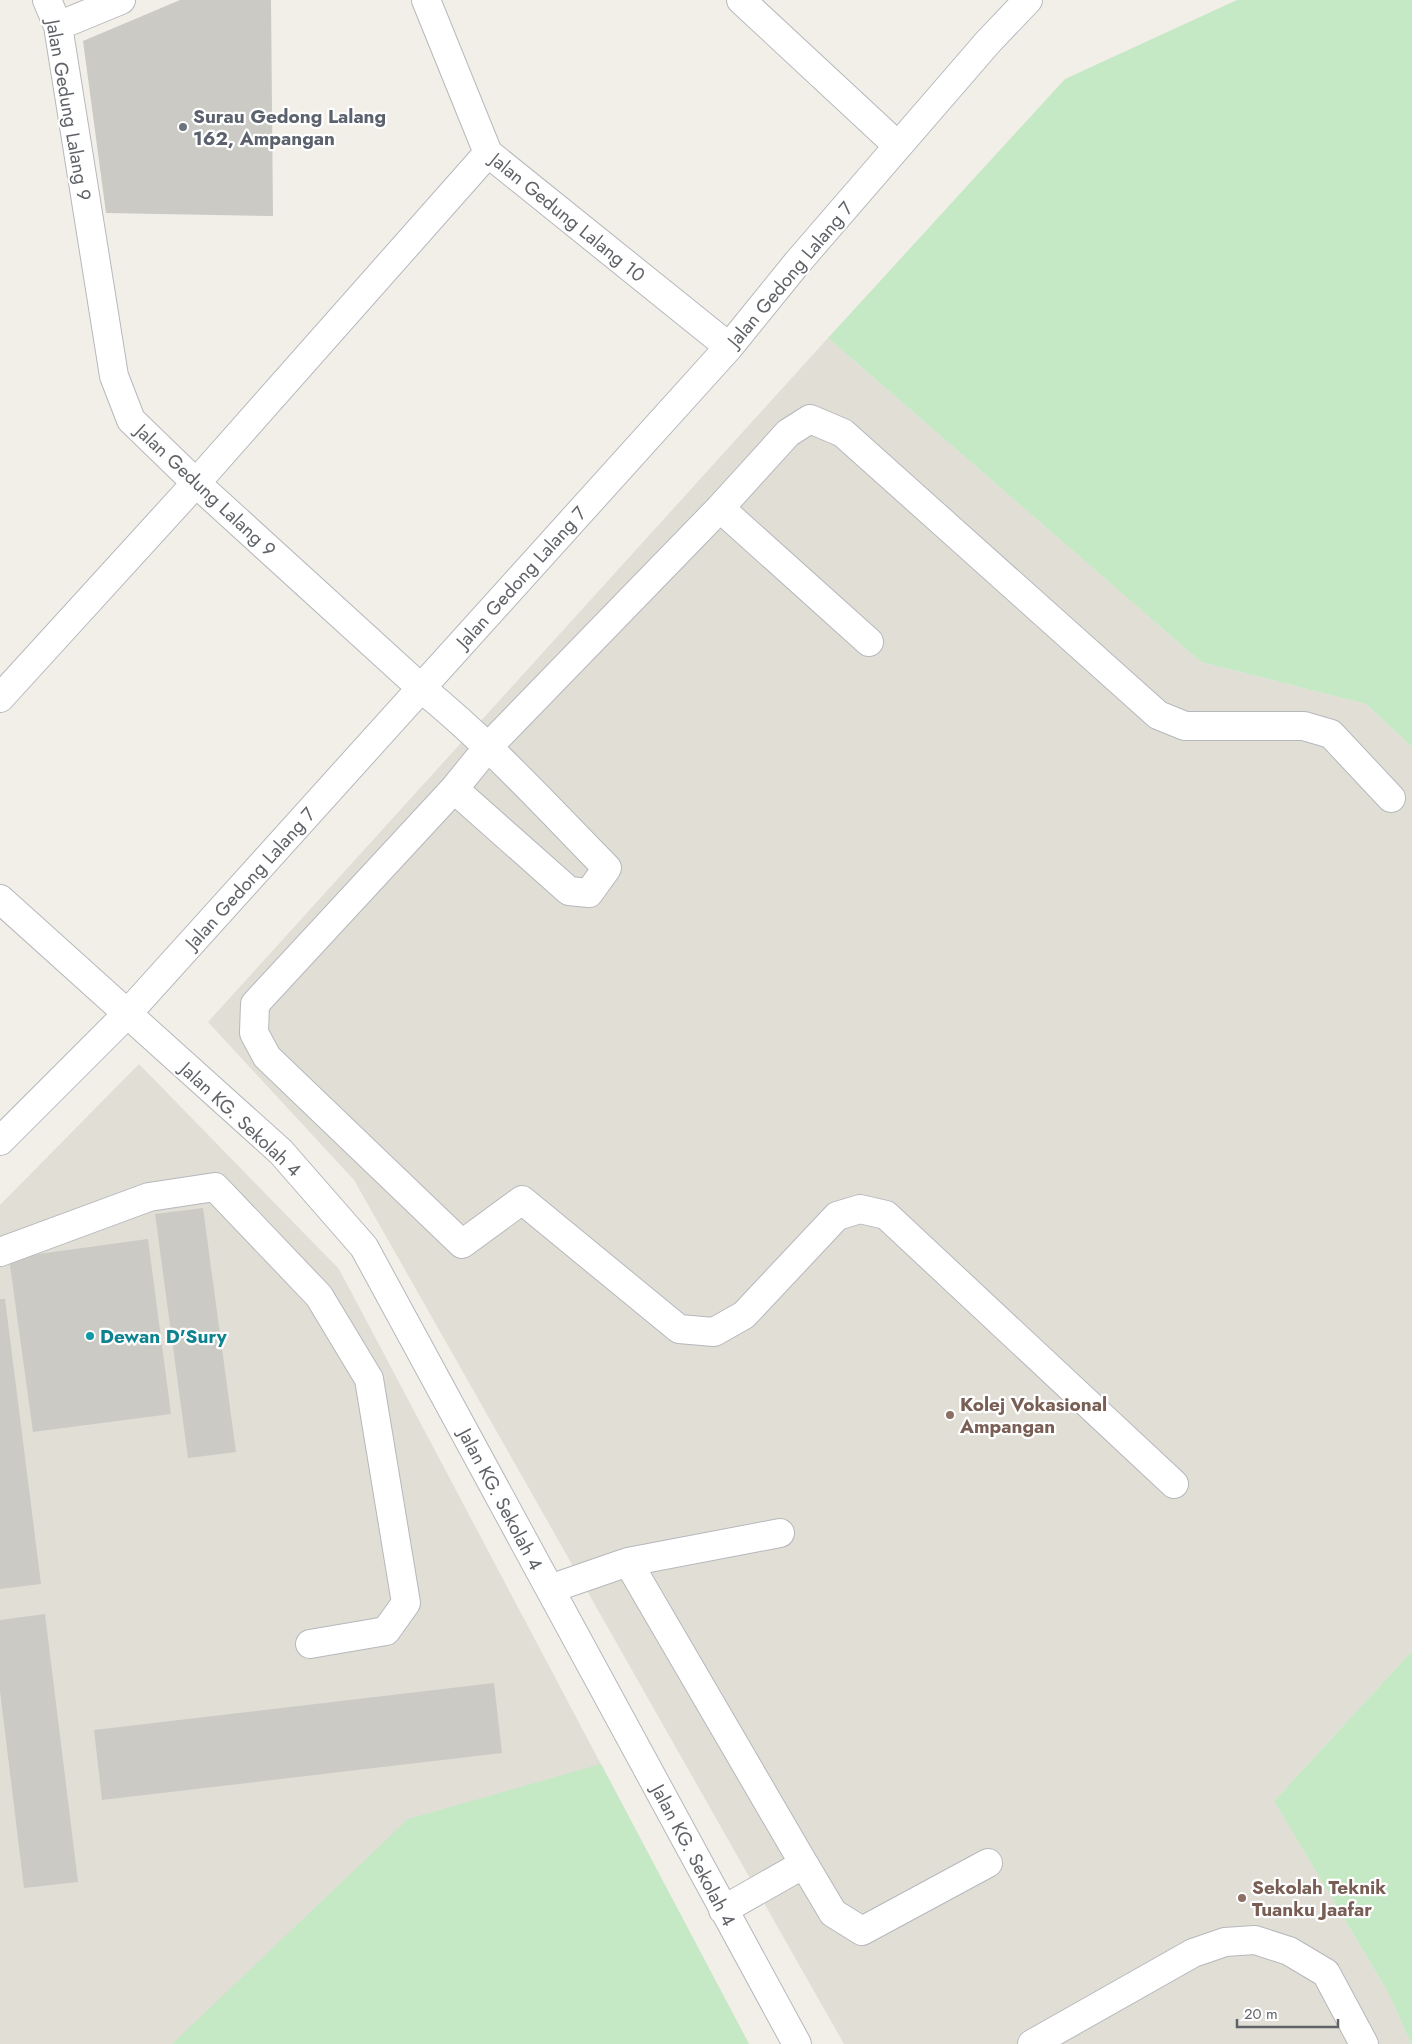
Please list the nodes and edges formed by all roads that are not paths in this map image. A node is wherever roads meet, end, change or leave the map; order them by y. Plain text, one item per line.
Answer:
1 (47, 0) edge
2 (122, 0) edge
3 (426, 0) edge
4 (741, 0) edge
5 (1028, 0) edge
6 (58, 26) junction
7 (898, 146) junction
8 (488, 153) junction
9 (729, 347) junction
10 (196, 483) junction
11 (720, 508) junction
12 (869, 642) dead end
13 (421, 688) junction
14 (0, 698) edge
15 (488, 747) junction
16 (454, 789) junction
17 (1391, 798) dead end
18 (0, 899) edge
19 (127, 1014) junction
20 (0, 1141) edge
21 (0, 1252) edge
22 (1174, 1484) dead end
23 (780, 1533) dead end
24 (628, 1562) junction
25 (550, 1589) junction
26 (310, 1644) dead end
27 (804, 1864) junction
28 (988, 1864) dead end
29 (723, 1910) junction
30 (797, 2044) edge
31 (1032, 2044) edge
32 (1364, 2044) edge

1 - 6 street, Jalan Gedung Lalang 9
2 - 6 street
3 - 8 street, Jalan Gedung Lalang 10
4 - 7 street
5 - 7 street, Jalan Gedong Lalang 7
6 - 10 street, Jalan Gedung Lalang 9
7 - 9 street, Jalan Gedong Lalang 7
8 - 9 street, Jalan Gedung Lalang 10
8 - 10 street
9 - 13 street, Jalan Gedong Lalang 7
10 - 13 street, Jalan Gedung Lalang 9
10 - 14 street
11 - 12 street
11 - 15 street
11 - 17 street
13 - 15 street, Jalan Gedung Lalang 9
13 - 19 street, Jalan Gedong Lalang 7
15 - 16 street
15 - 16 street, Jalan Gedung Lalang 9
16 - 22 street
18 - 19 street, Jalan KG. Sekolah 4
19 - 20 street, Jalan Gedong Lalang 7
19 - 25 street, Jalan KG. Sekolah 4
21 - 26 street
23 - 24 street
24 - 25 street
24 - 27 street
25 - 29 street, Jalan KG. Sekolah 4
27 - 28 street
27 - 29 street
29 - 30 street, Jalan KG. Sekolah 4
31 - 32 street

